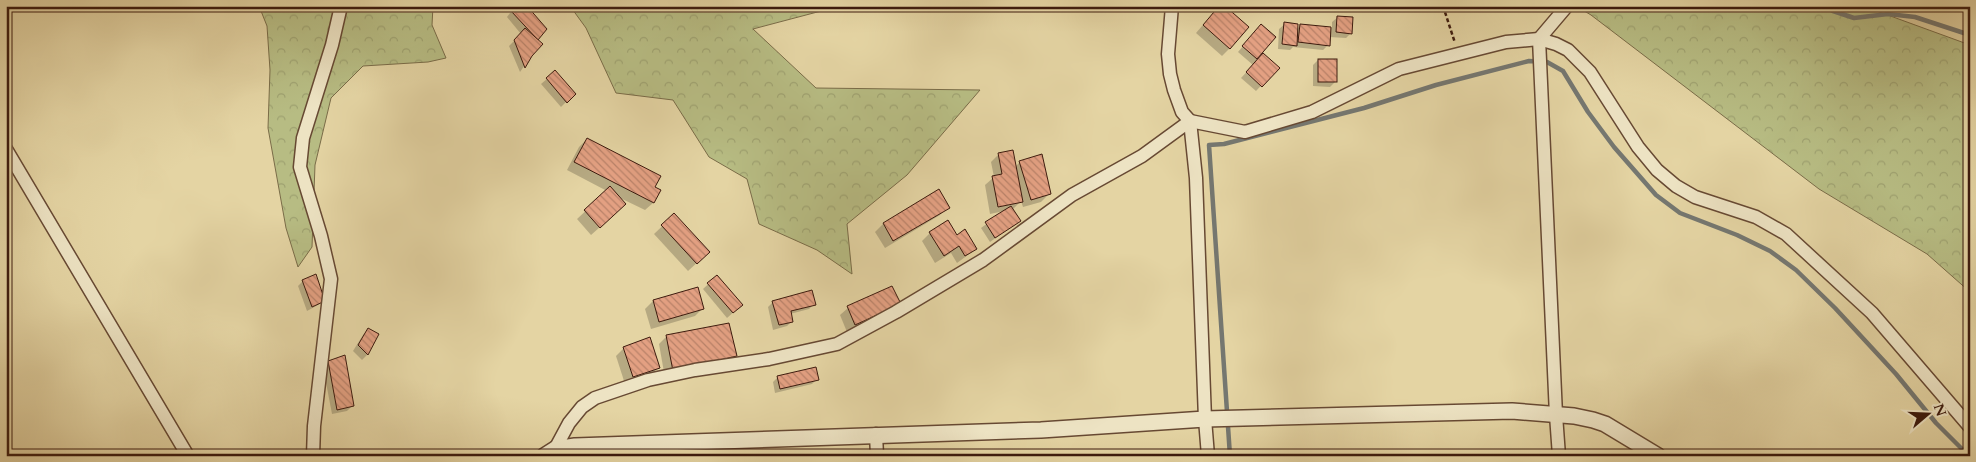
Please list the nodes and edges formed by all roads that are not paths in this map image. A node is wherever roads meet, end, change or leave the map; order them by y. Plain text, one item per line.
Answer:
1 (341, 6) edge
2 (1172, 6) edge
3 (1567, 6) edge
4 (1539, 40) junction
5 (1190, 121) junction
6 (6, 149) edge
7 (1556, 415) junction
8 (1204, 420) junction
9 (1970, 427) edge
10 (876, 434) junction
11 (550, 453) edge
12 (188, 456) edge
13 (313, 456) edge
14 (877, 456) edge
15 (1208, 456) edge
16 (1559, 456) edge
17 (1658, 456) edge

1 - 13 street
2 - 5 street
3 - 4 street
4 - 5 street
4 - 7 street
4 - 9 street
5 - 8 street
5 - 11 street
6 - 12 street
7 - 8 street
7 - 16 street
7 - 17 street
8 - 10 street
8 - 15 street
10 - 11 street
10 - 14 street

